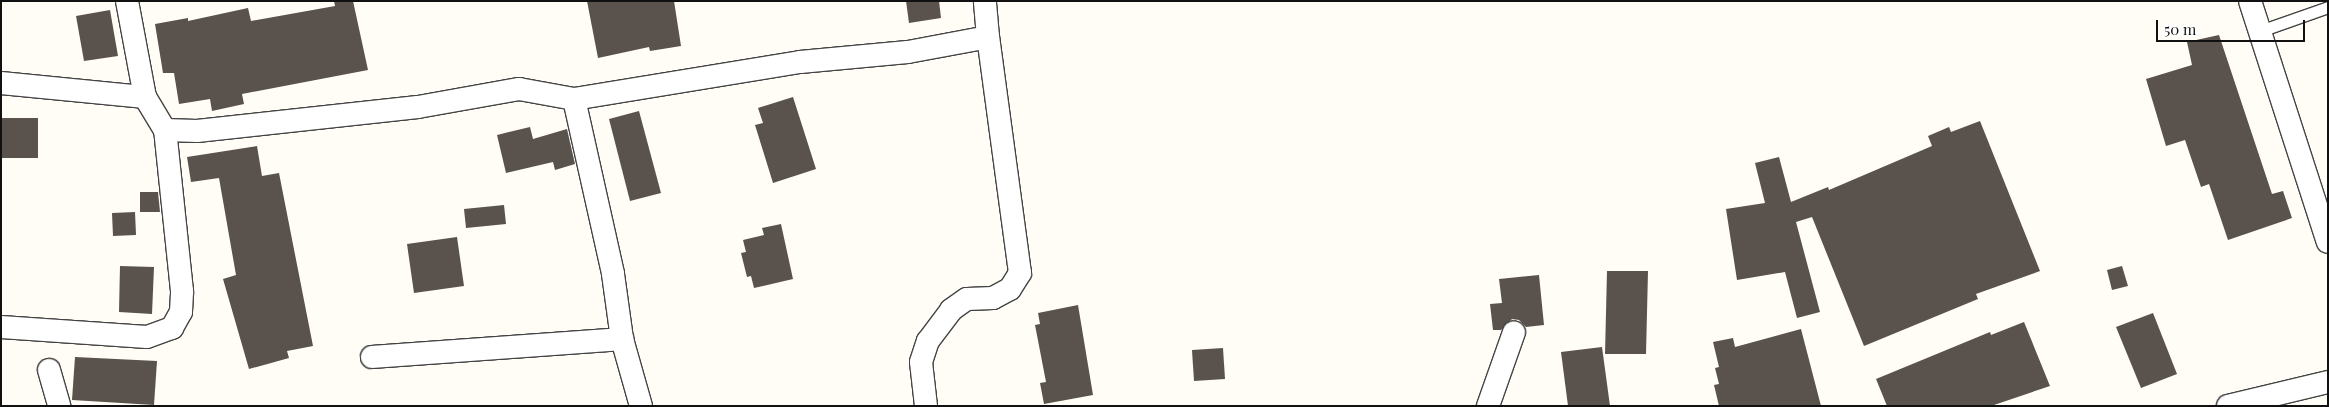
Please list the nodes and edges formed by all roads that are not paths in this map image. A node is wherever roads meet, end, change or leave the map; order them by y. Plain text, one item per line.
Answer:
1 (128, 1) edge
2 (985, 1) edge
3 (2250, 1) edge
4 (2328, 8) edge
5 (2260, 31) junction
6 (988, 37) junction
7 (1, 83) edge
8 (146, 97) junction
9 (574, 99) junction
10 (166, 130) junction
11 (2328, 242) edge
12 (1, 327) edge
13 (1514, 332) dead end
14 (622, 340) junction
15 (372, 357) dead end
16 (48, 370) dead end
17 (2328, 382) edge
18 (58, 406) edge
19 (641, 406) edge
20 (926, 406) edge
21 (1488, 406) edge
22 (2228, 406) edge

1 - 8 street
2 - 6 street
3 - 5 street
4 - 5 lane
5 - 11 street
6 - 9 street
6 - 20 street
7 - 8 street
8 - 10 street
9 - 10 street
9 - 14 street
10 - 12 street
13 - 21 street
14 - 15 street
14 - 19 street
16 - 18 street
17 - 22 street

